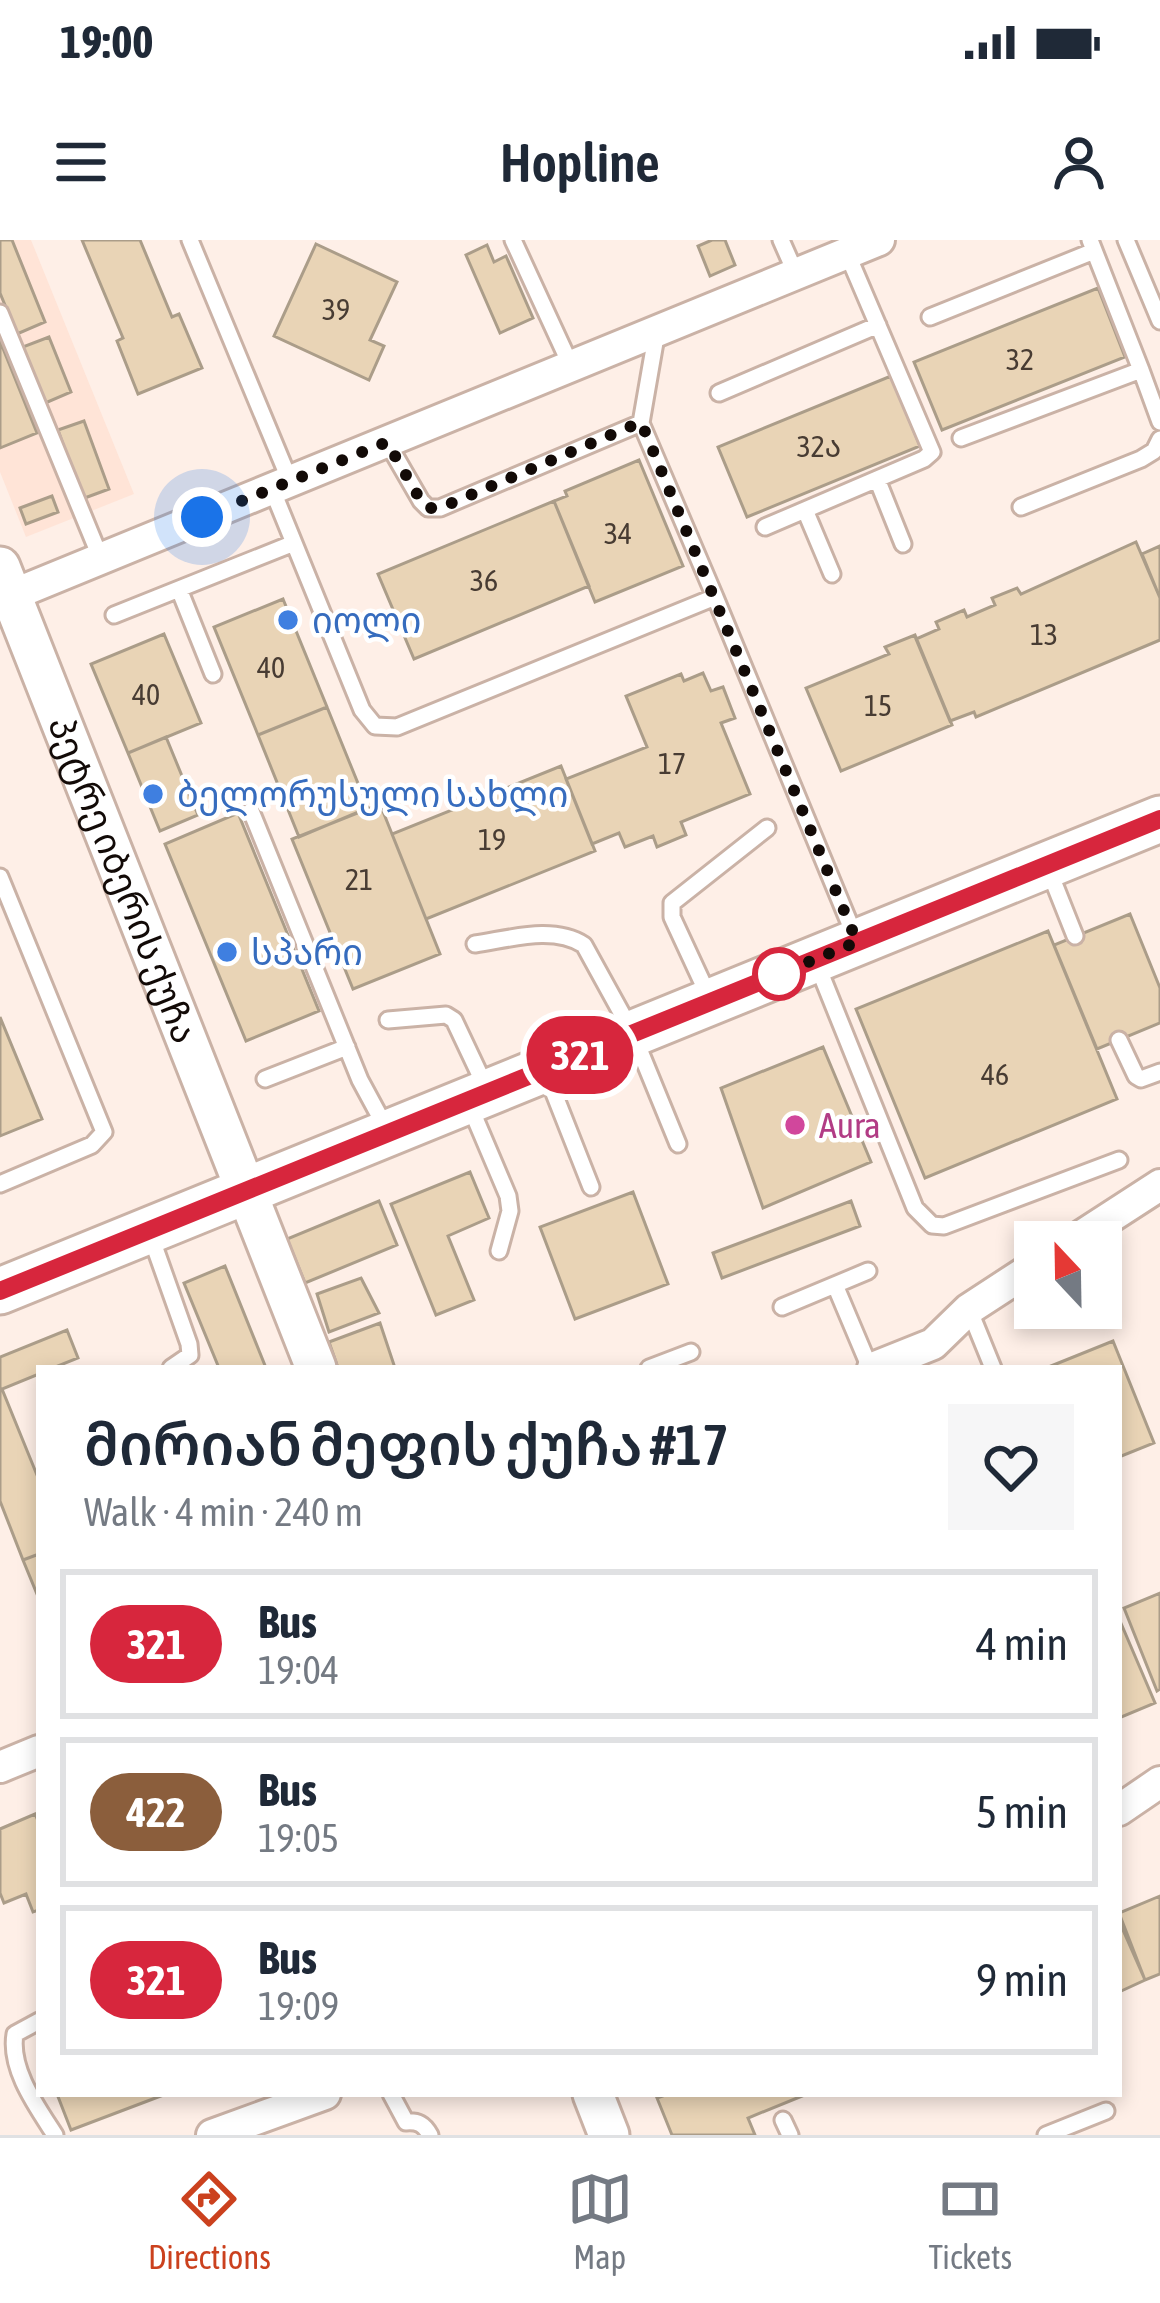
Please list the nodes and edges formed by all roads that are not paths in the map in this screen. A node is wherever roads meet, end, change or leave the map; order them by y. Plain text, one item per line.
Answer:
1 (190, 240) edge
2 (513, 240) edge
3 (781, 240) edge
4 (879, 240) edge
5 (1126, 240) edge
6 (1092, 246) edge
7 (848, 253) junction
8 (796, 274) junction
9 (0, 313) edge
10 (930, 317) dead end
11 (1160, 321) edge
12 (878, 325) junction
13 (657, 331) junction
14 (572, 366) junction
15 (1141, 370) junction
16 (718, 392) dead end
17 (641, 422) junction
18 (1160, 422) edge
19 (962, 438) dead end
20 (1160, 439) edge
21 (387, 442) junction
22 (877, 479) junction
23 (281, 485) junction
24 (1021, 507) dead end
25 (805, 509) junction
26 (765, 527) dead end
27 (294, 543) junction
28 (903, 544) dead end
29 (101, 559) junction
30 (832, 574) dead end
31 (4, 587) edge
32 (179, 589) junction
33 (715, 597) junction
34 (114, 615) dead end
35 (213, 674) dead end
36 (251, 811) dead end
37 (1160, 819) edge
38 (767, 828) dead end
39 (1046, 865) junction
40 (0, 878) edge
41 (1076, 936) dead end
42 (857, 942) junction
43 (475, 944) dead end
44 (815, 959) junction
45 (711, 1002) junction
46 (388, 1020) dead end
47 (633, 1034) junction
48 (1119, 1040) dead end
49 (346, 1047) junction
50 (544, 1070) junction
51 (1160, 1072) edge
52 (265, 1079) dead end
53 (478, 1097) junction
54 (388, 1133) junction
55 (678, 1144) dead end
56 (1119, 1160) dead end
57 (0, 1184) edge
58 (1160, 1185) edge
59 (591, 1187) dead end
60 (249, 1190) junction
61 (1104, 1221) edge
62 (149, 1231) junction
63 (499, 1251) dead end
64 (868, 1271) dead end
65 (1014, 1280) edge
66 (836, 1285) junction
67 (0, 1291) edge
68 (782, 1306) dead end
69 (969, 1309) junction
70 (691, 1352) dead end
71 (175, 1365) edge
72 (315, 1365) edge
73 (657, 1365) edge
74 (871, 1365) edge
75 (880, 1365) edge
76 (992, 1365) edge
77 (36, 1752) edge
78 (0, 1767) edge
79 (1158, 1788) edge
80 (1122, 1808) edge
81 (36, 2023) edge
82 (317, 2097) edge
83 (392, 2097) edge
84 (594, 2097) edge
85 (1106, 2111) dead end
86 (55, 2135) edge
87 (212, 2135) edge
88 (430, 2135) edge
89 (609, 2135) edge
90 (1046, 2135) edge

1 - 23 lane
2 - 14 lane
3 - 8 lane
4 - 7 street
5 - 11 lane
6 - 10 lane
6 - 15 lane
7 - 8 street
7 - 12 lane
8 - 13 street
9 - 29 lane
12 - 16 lane
12 - 22 lane
13 - 14 street
13 - 17 lane
14 - 21 street
15 - 18 lane
15 - 19 lane
17 - 21 lane
17 - 33 lane
20 - 24 lane
21 - 23 street
22 - 25 lane
22 - 28 lane
23 - 27 lane
23 - 29 street
25 - 26 lane
25 - 30 lane
27 - 32 lane
27 - 33 lane
29 - 31 street
31 - 60 street, პეტრე იბერის ქუჩა
32 - 34 lane
32 - 35 lane
33 - 42 lane
36 - 49 lane
37 - 39 main road
38 - 45 lane
39 - 41 lane
39 - 42 main road
40 - 57 lane
42 - 44 main road
43 - 47 lane
44 - 45 main road
44 - 56 lane
45 - 47 main road
46 - 53 lane
47 - 50 main road
47 - 55 lane
48 - 51 lane
49 - 52 lane
49 - 54 lane
50 - 53 main road
50 - 59 lane
53 - 54 main road
53 - 63 lane
54 - 60 main road
58 - 61 street
60 - 62 main road
60 - 72 street, პეტრე იბერის ქუჩა
62 - 67 main road
62 - 71 lane
64 - 66 lane
65 - 69 street
66 - 68 lane
66 - 74 lane
69 - 75 street
69 - 76 lane
70 - 73 lane
77 - 78 street
79 - 80 street
81 - 86 lane
82 - 87 street
83 - 88 lane
84 - 89 street
85 - 90 lane

